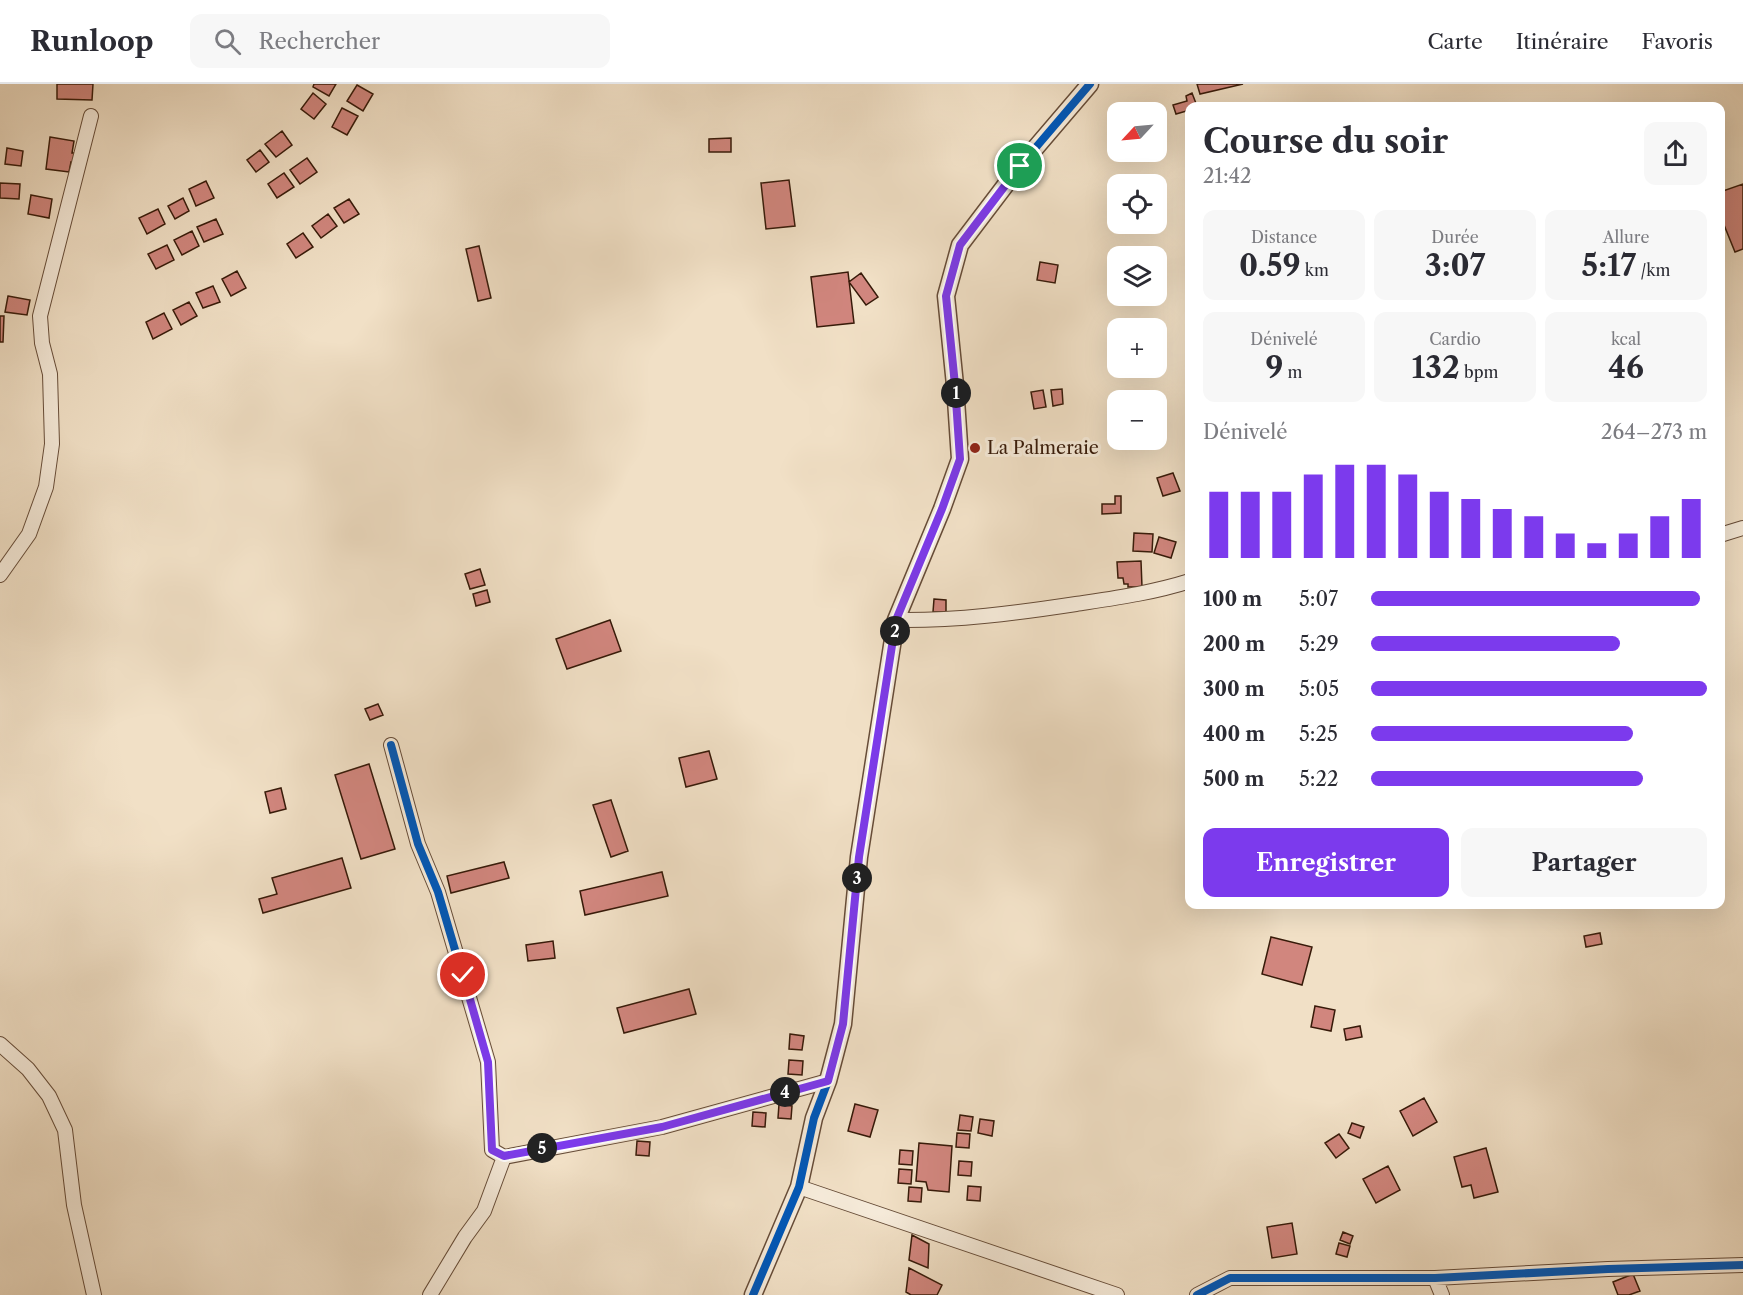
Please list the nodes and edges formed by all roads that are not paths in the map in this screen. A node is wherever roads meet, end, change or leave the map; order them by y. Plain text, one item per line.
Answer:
1 (1090, 84) edge
2 (92, 116) dead end
3 (1743, 528) edge
4 (1725, 533) edge
5 (0, 575) edge
6 (1185, 582) edge
7 (896, 620) junction
8 (391, 745) dead end
9 (0, 1044) edge
10 (828, 1081) junction
11 (504, 1156) junction
12 (799, 1187) junction
13 (1743, 1265) edge
14 (1435, 1278) junction
15 (94, 1295) edge
16 (430, 1295) edge
17 (753, 1295) edge
18 (1117, 1295) edge
19 (1197, 1295) edge
20 (1442, 1295) edge

1 - 7 street
2 - 5 street
3 - 4 street
6 - 7 street
7 - 10 street
8 - 11 street
9 - 15 street
10 - 11 street
10 - 12 street
11 - 16 street
12 - 17 street
12 - 18 street
13 - 14 street
14 - 19 street
14 - 20 street

